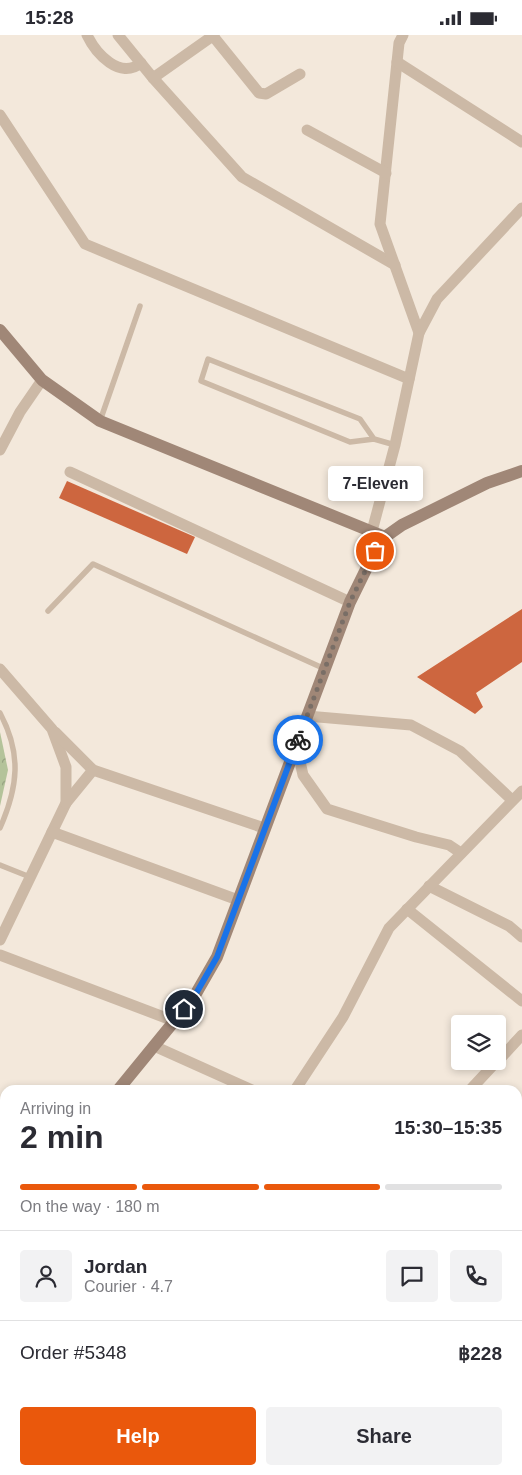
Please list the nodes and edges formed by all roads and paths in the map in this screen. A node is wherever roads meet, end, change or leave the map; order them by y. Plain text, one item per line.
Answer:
1 (87, 35) edge
2 (118, 35) edge
3 (214, 35) edge
4 (403, 35) edge
5 (397, 62) junction
6 (141, 63) junction
7 (300, 74) dead end
8 (153, 78) junction
9 (0, 115) edge
10 (307, 129) dead end
11 (522, 142) edge
12 (386, 173) junction
13 (522, 208) edge
14 (395, 265) junction
15 (140, 306) dead end
16 (0, 330) edge
17 (419, 333) junction
18 (409, 379) junction
19 (42, 380) junction
20 (100, 421) junction
21 (374, 439) junction
22 (395, 445) junction
23 (0, 450) edge
24 (522, 471) edge
25 (70, 472) dead end
26 (372, 531) junction
27 (385, 537) junction
28 (350, 602) junction
29 (48, 611) dead end
30 (0, 669) edge
31 (325, 669) junction
32 (0, 713) edge
33 (307, 716) junction
34 (52, 729) junction
35 (295, 749) junction
36 (93, 769) junction
37 (522, 791) edge
38 (512, 800) junction
39 (66, 803) junction
40 (0, 828) edge
41 (264, 828) junction
42 (52, 832) junction
43 (461, 853) junction
44 (0, 865) edge
45 (30, 877) junction
46 (429, 886) junction
47 (238, 901) junction
48 (407, 909) junction
49 (522, 937) edge
50 (0, 940) edge
51 (0, 955) edge
52 (522, 1001) edge
53 (174, 1021) junction
54 (522, 1035) edge
55 (154, 1046) junction
56 (506, 1052) edge
57 (489, 1070) edge
58 (122, 1085) edge
59 (241, 1085) edge
60 (298, 1085) edge
61 (475, 1085) edge

1 - 6 street
2 - 6 street
3 - 7 street
3 - 8 street
4 - 5 street
5 - 11 street
5 - 12 street
6 - 8 street
8 - 14 street
9 - 18 street
10 - 12 street
12 - 14 street
13 - 17 street
14 - 17 street
15 - 20 lane
16 - 19 street
17 - 18 street
18 - 22 street
19 - 20 street
19 - 23 street
20 - 26 street
21 - 21 lane
21 - 22 lane
22 - 26 street
24 - 27 street
25 - 28 street
26 - 27 street
27 - 28 street
28 - 31 street
29 - 31 lane
30 - 34 street
31 - 33 street
32 - 40 lane
33 - 35 street
33 - 38 street
34 - 36 street
34 - 39 street
35 - 41 street
35 - 43 street
36 - 39 street
36 - 41 street
37 - 38 street
38 - 43 street
39 - 42 street
41 - 47 street
42 - 45 street
42 - 47 street
43 - 46 street
44 - 45 lane
45 - 50 street
46 - 48 street
46 - 49 street
47 - 53 street
48 - 52 street
48 - 60 street
51 - 53 street
53 - 55 street
54 - 56 street
55 - 58 street
55 - 59 street
57 - 61 street

